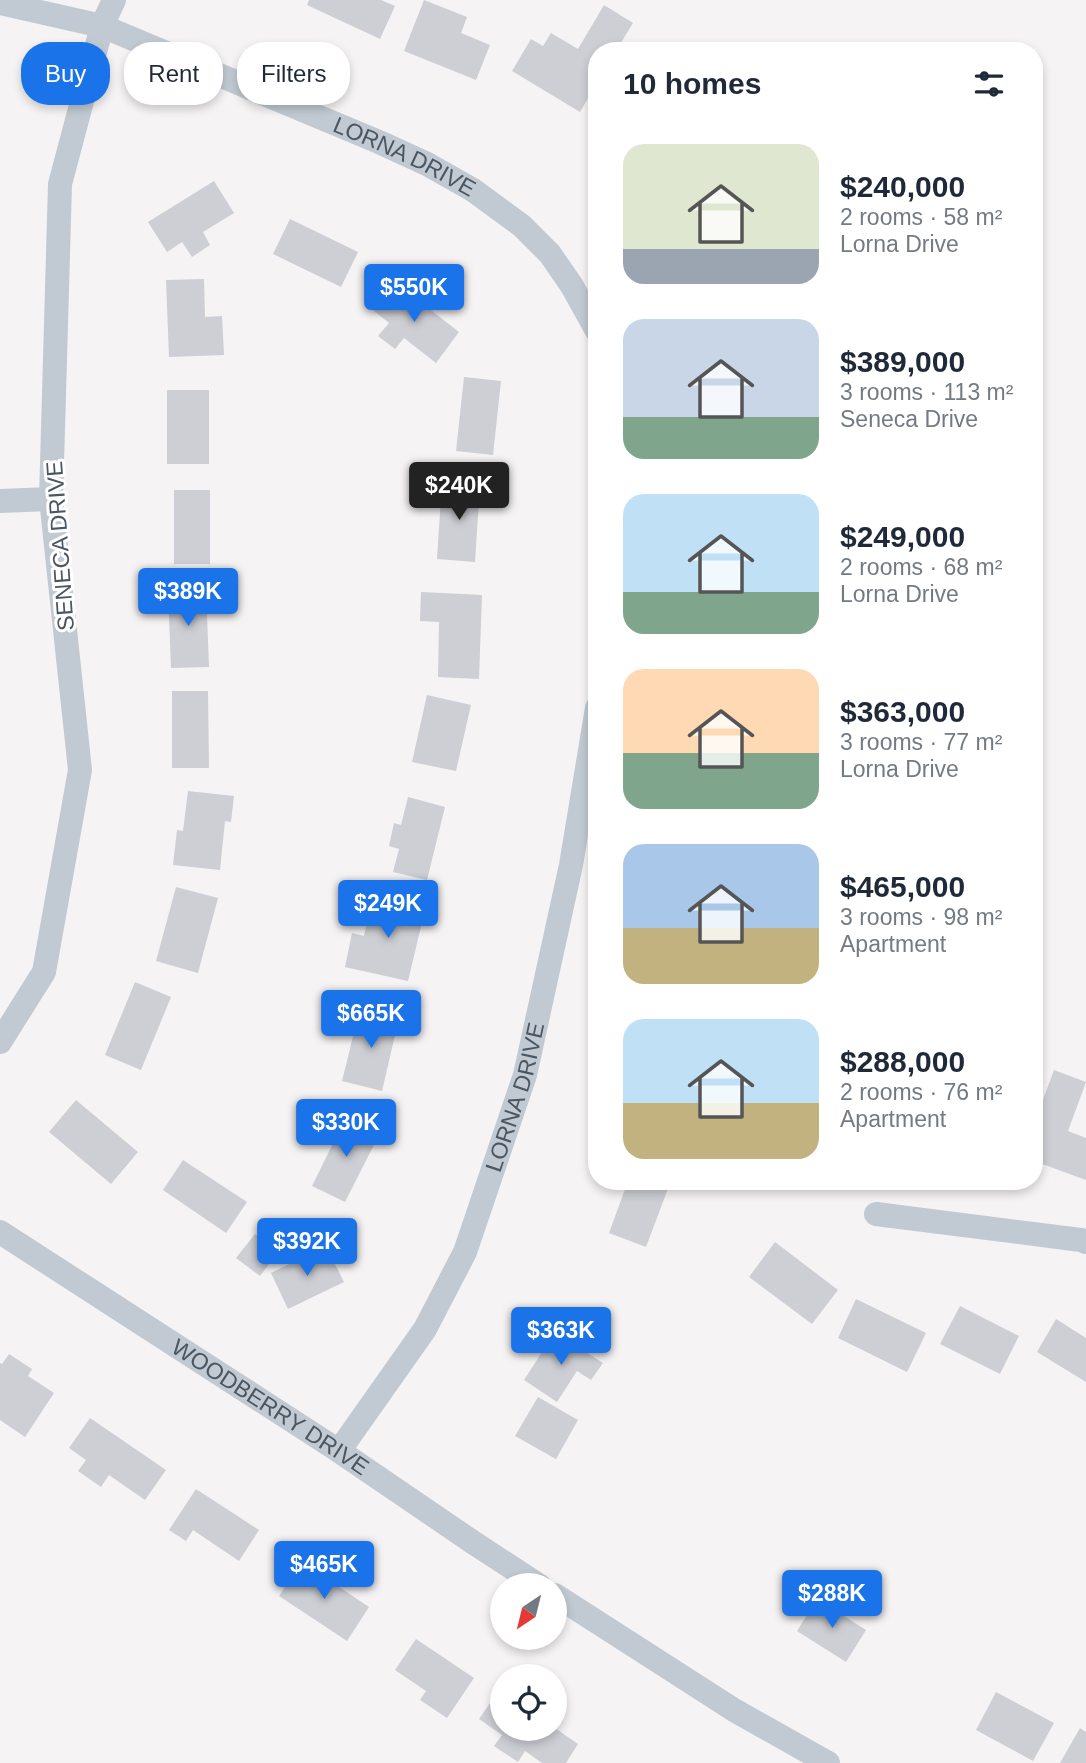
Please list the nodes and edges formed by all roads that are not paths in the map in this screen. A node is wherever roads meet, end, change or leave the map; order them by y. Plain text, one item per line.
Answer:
1 (114, 0) edge
2 (0, 3) edge
3 (102, 26) junction
4 (588, 315) edge
5 (51, 499) junction
6 (0, 501) edge
7 (588, 762) edge
8 (0, 1042) edge
9 (876, 1214) dead end
10 (0, 1232) edge
11 (1086, 1242) edge
12 (339, 1451) junction
13 (520, 1573) edge
14 (567, 1603) edge
15 (828, 1763) edge

1 - 3 street, SENECA DRIVE
2 - 3 street, LORNA DRIVE
3 - 4 street, LORNA DRIVE
3 - 5 street, SENECA DRIVE
5 - 6 street
5 - 8 street, SENECA DRIVE
7 - 12 street, LORNA DRIVE
9 - 11 street
10 - 12 street, WOODBERRY DRIVE
12 - 13 street, WOODBERRY DRIVE
14 - 15 street

